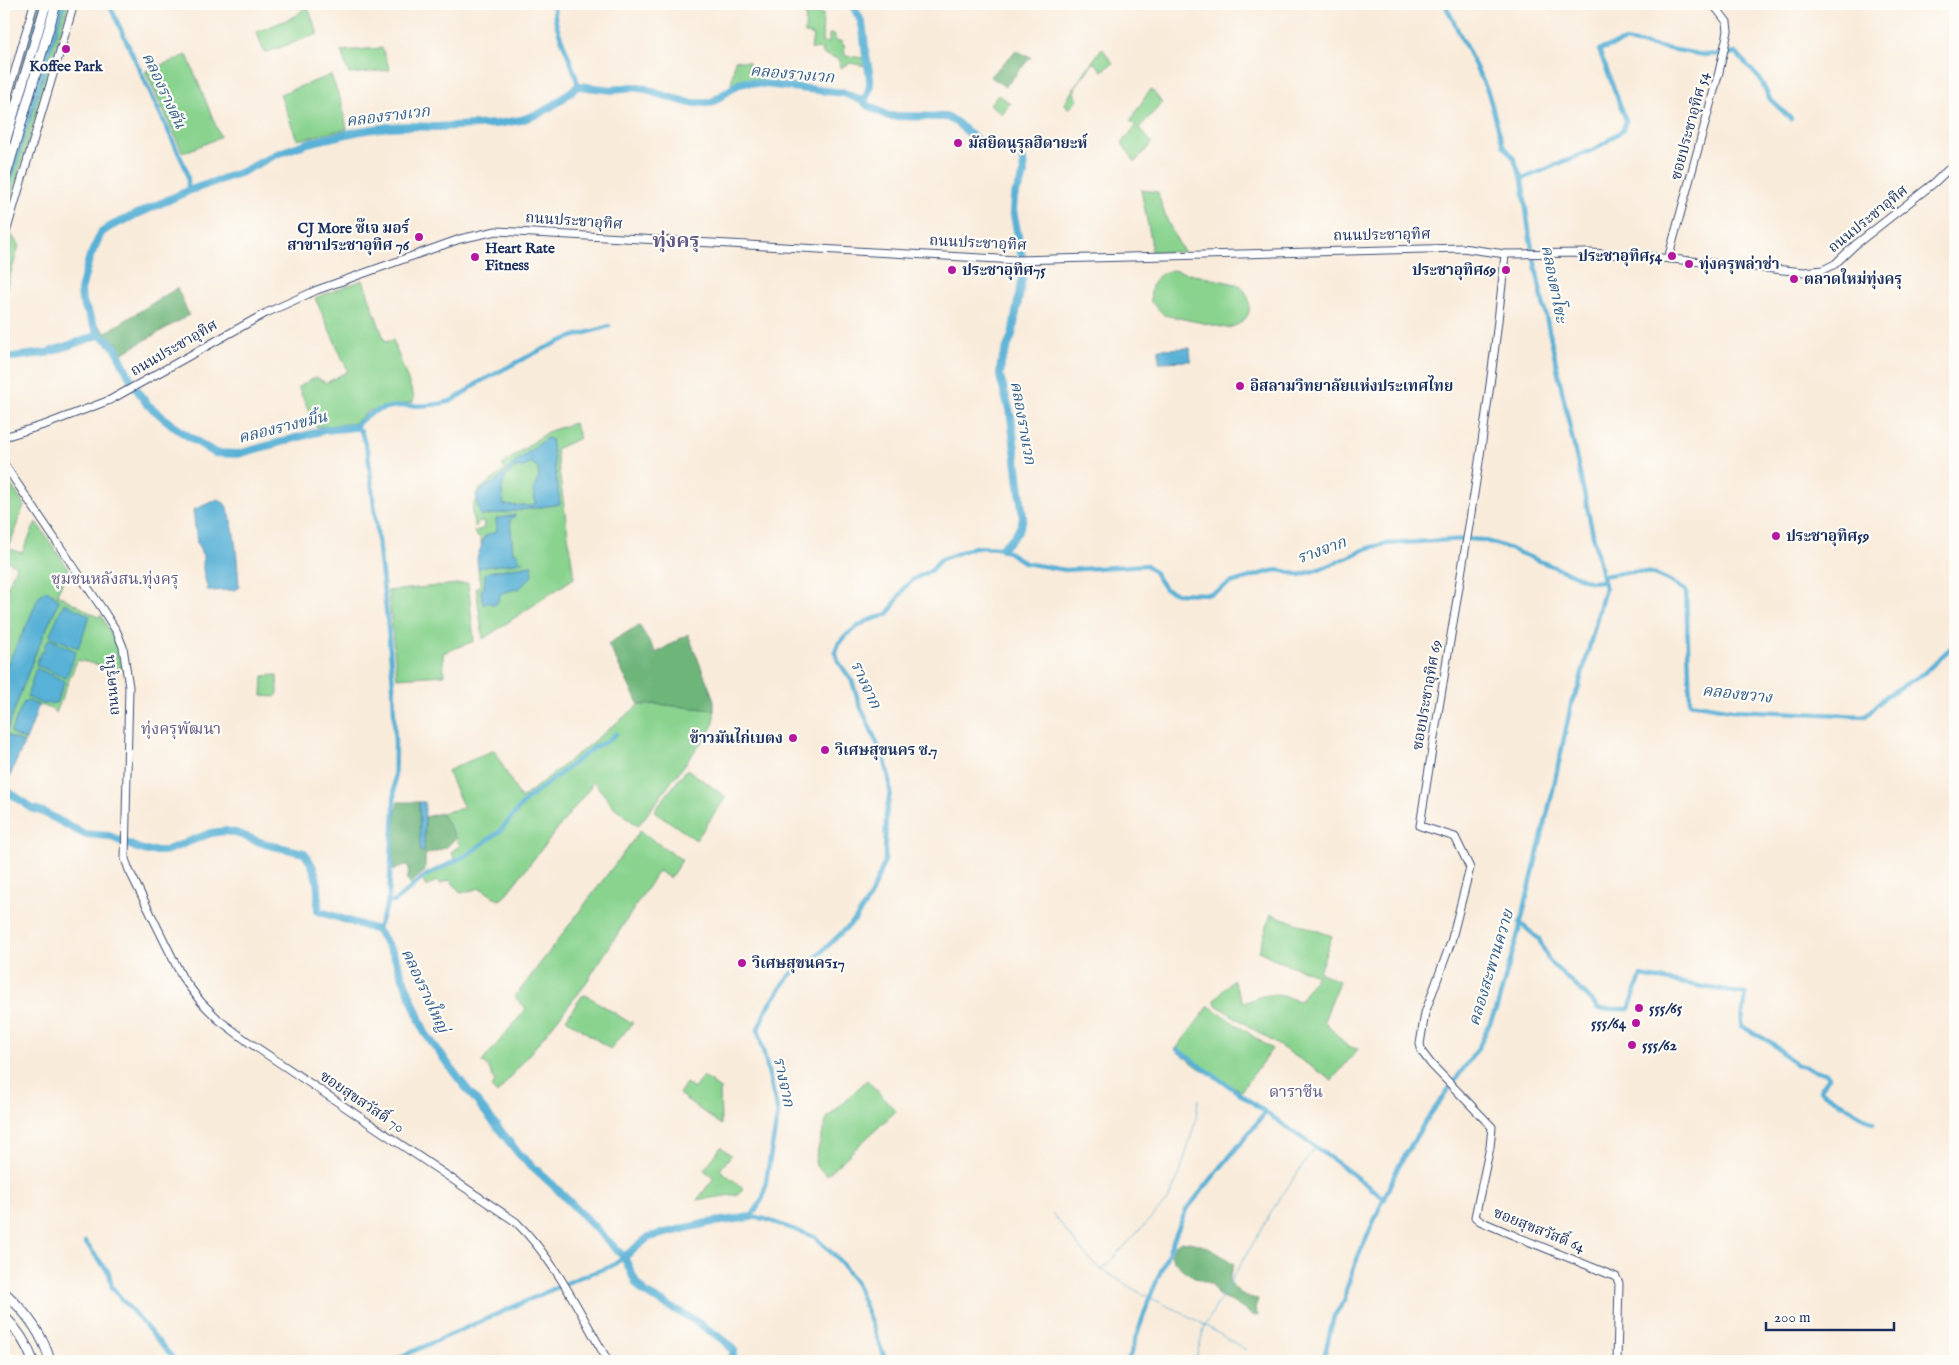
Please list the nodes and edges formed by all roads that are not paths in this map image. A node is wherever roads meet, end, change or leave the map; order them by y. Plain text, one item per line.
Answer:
1 (34, 4) edge
2 (46, 4) edge
3 (56, 4) edge
4 (74, 4) edge
5 (1713, 4) edge
6 (4, 109) edge
7 (4, 146) edge
8 (1955, 162) edge
9 (4, 182) edge
10 (4, 239) edge
11 (1505, 254) junction
12 (1668, 259) junction
13 (4, 437) edge
14 (4, 464) edge
15 (125, 849) joint
16 (1458, 1092) joint
17 (4, 1292) edge
18 (4, 1316) edge
19 (33, 1361) edge
20 (50, 1361) edge
21 (608, 1361) edge
22 (1617, 1361) edge

1 - 6 street
2 - 7 highway
3 - 9 highway
4 - 10 street
5 - 12 street, ซอยประชาอุทิศ 54
8 - 12 street, ถนนประชาอุทิศ
11 - 12 street, ถนนประชาอุทิศ
11 - 13 street, ถนนประชาอุทิศ
11 - 16 street, ซอยประชาอุทิศ 69
14 - 15 street, ถนนครุใน
15 - 21 street, ซอยสุขสวัสดิ์ 70
16 - 22 street, ซอยสุขสวัสดิ์ 64
17 - 20 highway
18 - 19 highway

